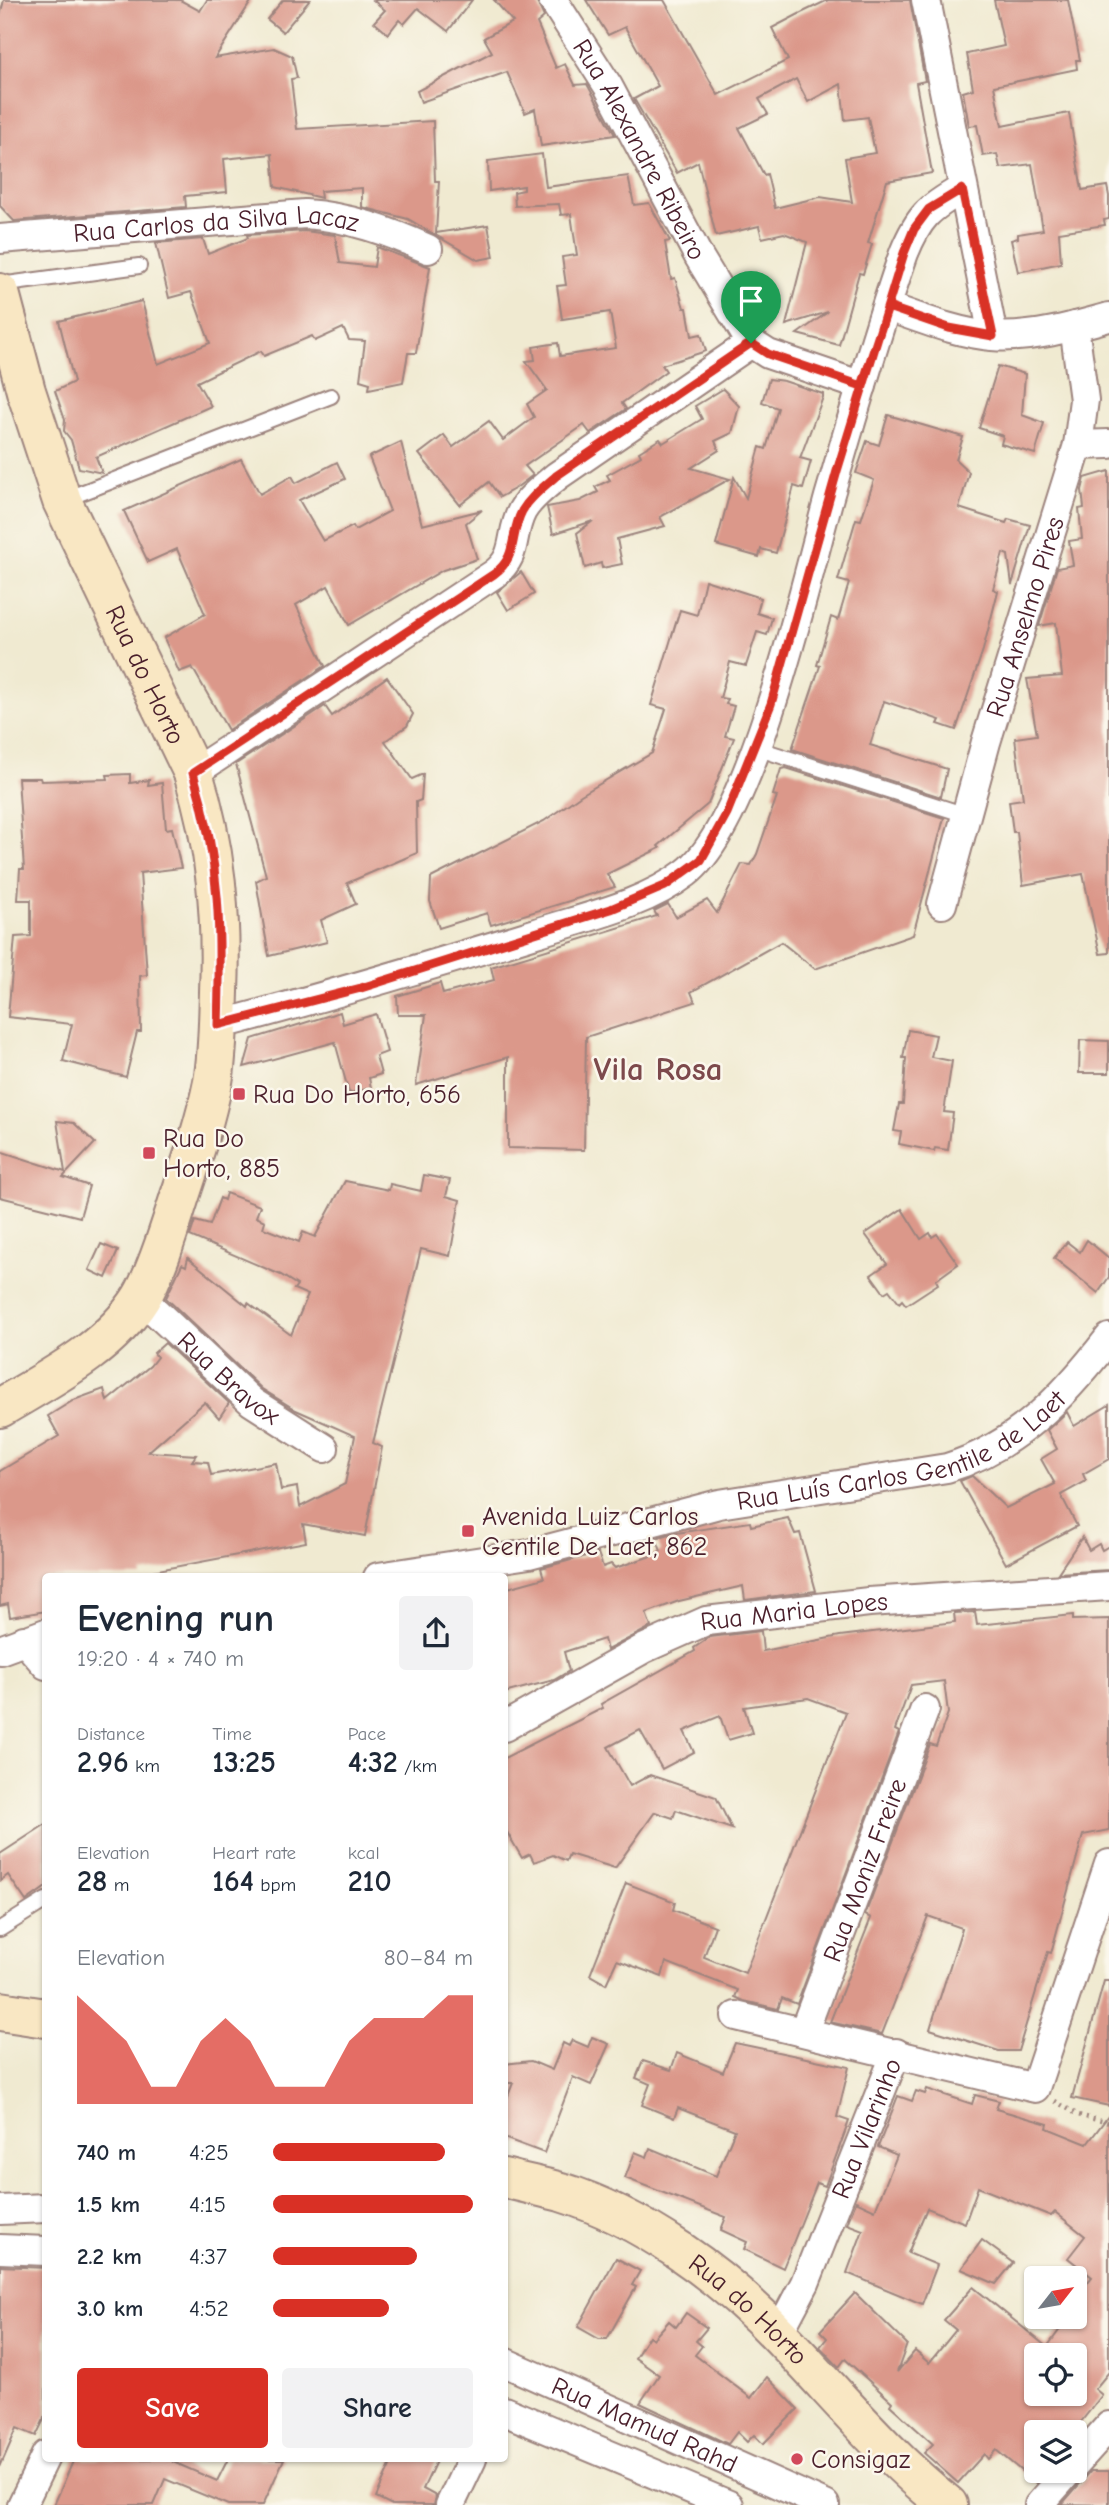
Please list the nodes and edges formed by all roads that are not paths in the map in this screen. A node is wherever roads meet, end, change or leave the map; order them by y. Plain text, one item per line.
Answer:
1 (553, 0) edge
2 (926, 0) edge
3 (962, 189) junction
4 (0, 239) edge
5 (428, 249) dead end
6 (139, 266) dead end
7 (0, 285) edge
8 (0, 293) edge
9 (888, 307) junction
10 (1109, 317) edge
11 (1074, 326) junction
12 (993, 336) junction
13 (751, 343) junction
14 (862, 386) junction
15 (331, 396) dead end
16 (1109, 444) edge
17 (1078, 445) junction
18 (62, 501) junction
19 (756, 748) junction
20 (193, 773) junction
21 (965, 816) junction
22 (942, 904) dead end
23 (218, 1025) junction
24 (141, 1298) junction
25 (1109, 1338) edge
26 (0, 1408) edge
27 (324, 1448) dead end
28 (403, 1573) edge
29 (1109, 1586) edge
30 (23, 1641) edge
31 (42, 1661) edge
32 (925, 1709) dead end
33 (508, 1725) edge
34 (1109, 1864) edge
35 (42, 1903) edge
36 (0, 1929) edge
37 (0, 2011) edge
38 (736, 2016) dead end
39 (42, 2017) edge
40 (804, 2031) junction
41 (896, 2053) junction
42 (508, 2179) edge
43 (42, 2208) edge
44 (0, 2210) edge
45 (0, 2249) edge
46 (42, 2250) edge
47 (778, 2334) junction
48 (508, 2364) edge
49 (508, 2414) edge
50 (1109, 2426) edge
51 (1087, 2451) edge
52 (43, 2462) edge
53 (471, 2462) edge
54 (1058, 2483) edge
55 (22, 2505) edge
56 (450, 2505) edge
57 (729, 2505) edge
58 (825, 2505) edge
59 (948, 2505) edge
60 (1039, 2505) edge

1 - 13 street, Rua Alexandre Ribeiro
2 - 3 street
3 - 9 street
3 - 12 street
4 - 5 street, Rua Carlos da Silva Lacaz
6 - 7 lane
8 - 18 street, Rua do Horto
9 - 12 street
9 - 14 street
10 - 11 street
11 - 12 street
11 - 17 street, Rua Anselmo Pires
13 - 14 street
13 - 20 street
14 - 19 street
15 - 18 lane
16 - 17 street
17 - 21 street, Rua Anselmo Pires
18 - 20 street, Rua do Horto
19 - 21 lane
19 - 23 street
20 - 23 street, Rua do Horto
21 - 22 street, Rua Anselmo Pires
23 - 24 street, Rua do Horto
24 - 26 street, Rua do Horto
24 - 27 street, Rua Bravox
25 - 28 street, Rua Luís Carlos Gentile de Laet
29 - 33 street, Rua Maria Lopes
30 - 31 street
32 - 40 street, Rua Moniz Freire
34 - 41 street, Rua Vilarinho
35 - 36 lane
37 - 39 street
38 - 40 street
40 - 41 street
41 - 47 street, Rua Vilarinho
42 - 47 street, Rua do Horto
43 - 44 street
45 - 46 street
47 - 59 street, Rua do Horto
48 - 58 street, Rua Mamud Rahd
49 - 57 street, Rua Mamud Rahd
50 - 51 street
52 - 55 street
53 - 56 street
54 - 60 street

